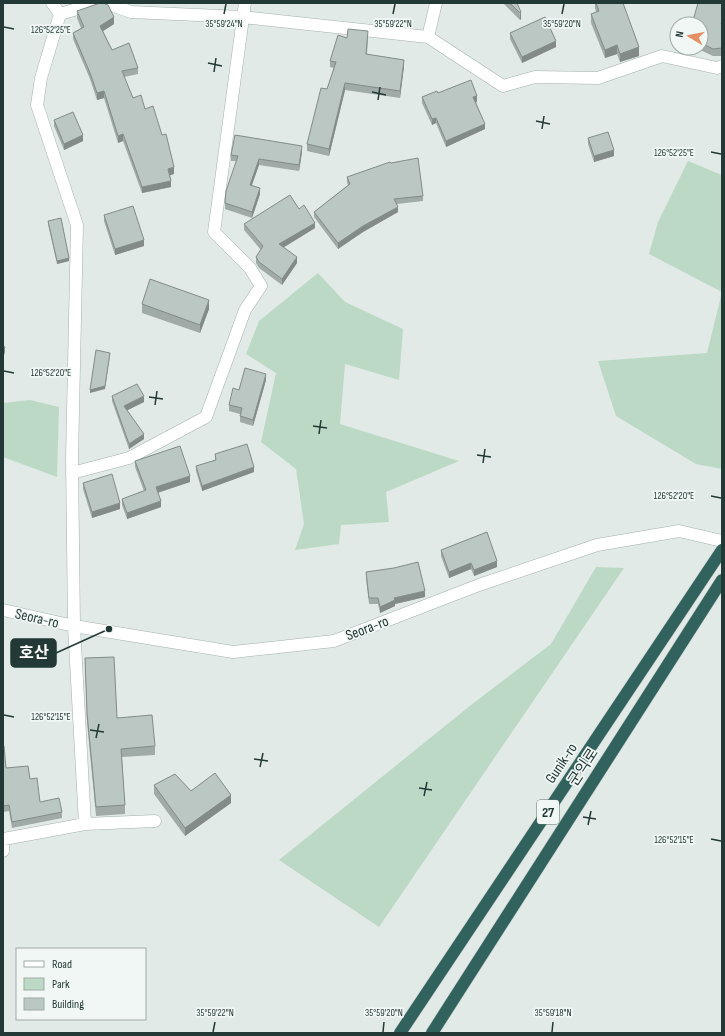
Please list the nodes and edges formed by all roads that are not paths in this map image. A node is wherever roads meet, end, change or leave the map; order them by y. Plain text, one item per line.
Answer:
1 (52, 3) edge
2 (98, 3) edge
3 (106, 3) edge
4 (245, 3) edge
5 (436, 3) edge
6 (60, 14) junction
7 (242, 17) junction
8 (428, 37) junction
9 (722, 66) edge
10 (72, 473) junction
11 (722, 541) edge
12 (722, 550) edge
13 (719, 584) edge
14 (3, 610) edge
15 (74, 626) junction
16 (155, 821) dead end
17 (85, 824) junction
18 (3, 851) edge
19 (400, 1033) edge
20 (432, 1033) edge

1 - 6 street
2 - 6 street
3 - 7 street
4 - 7 street
5 - 8 street
6 - 10 street
7 - 8 street
7 - 10 street
8 - 9 street
10 - 15 street
11 - 15 street, Seora-ro
12 - 19 highway, Gunik-ro / 27
13 - 20 highway, 군익로
14 - 15 street, Seora-ro
15 - 17 street
16 - 17 street
17 - 18 street

